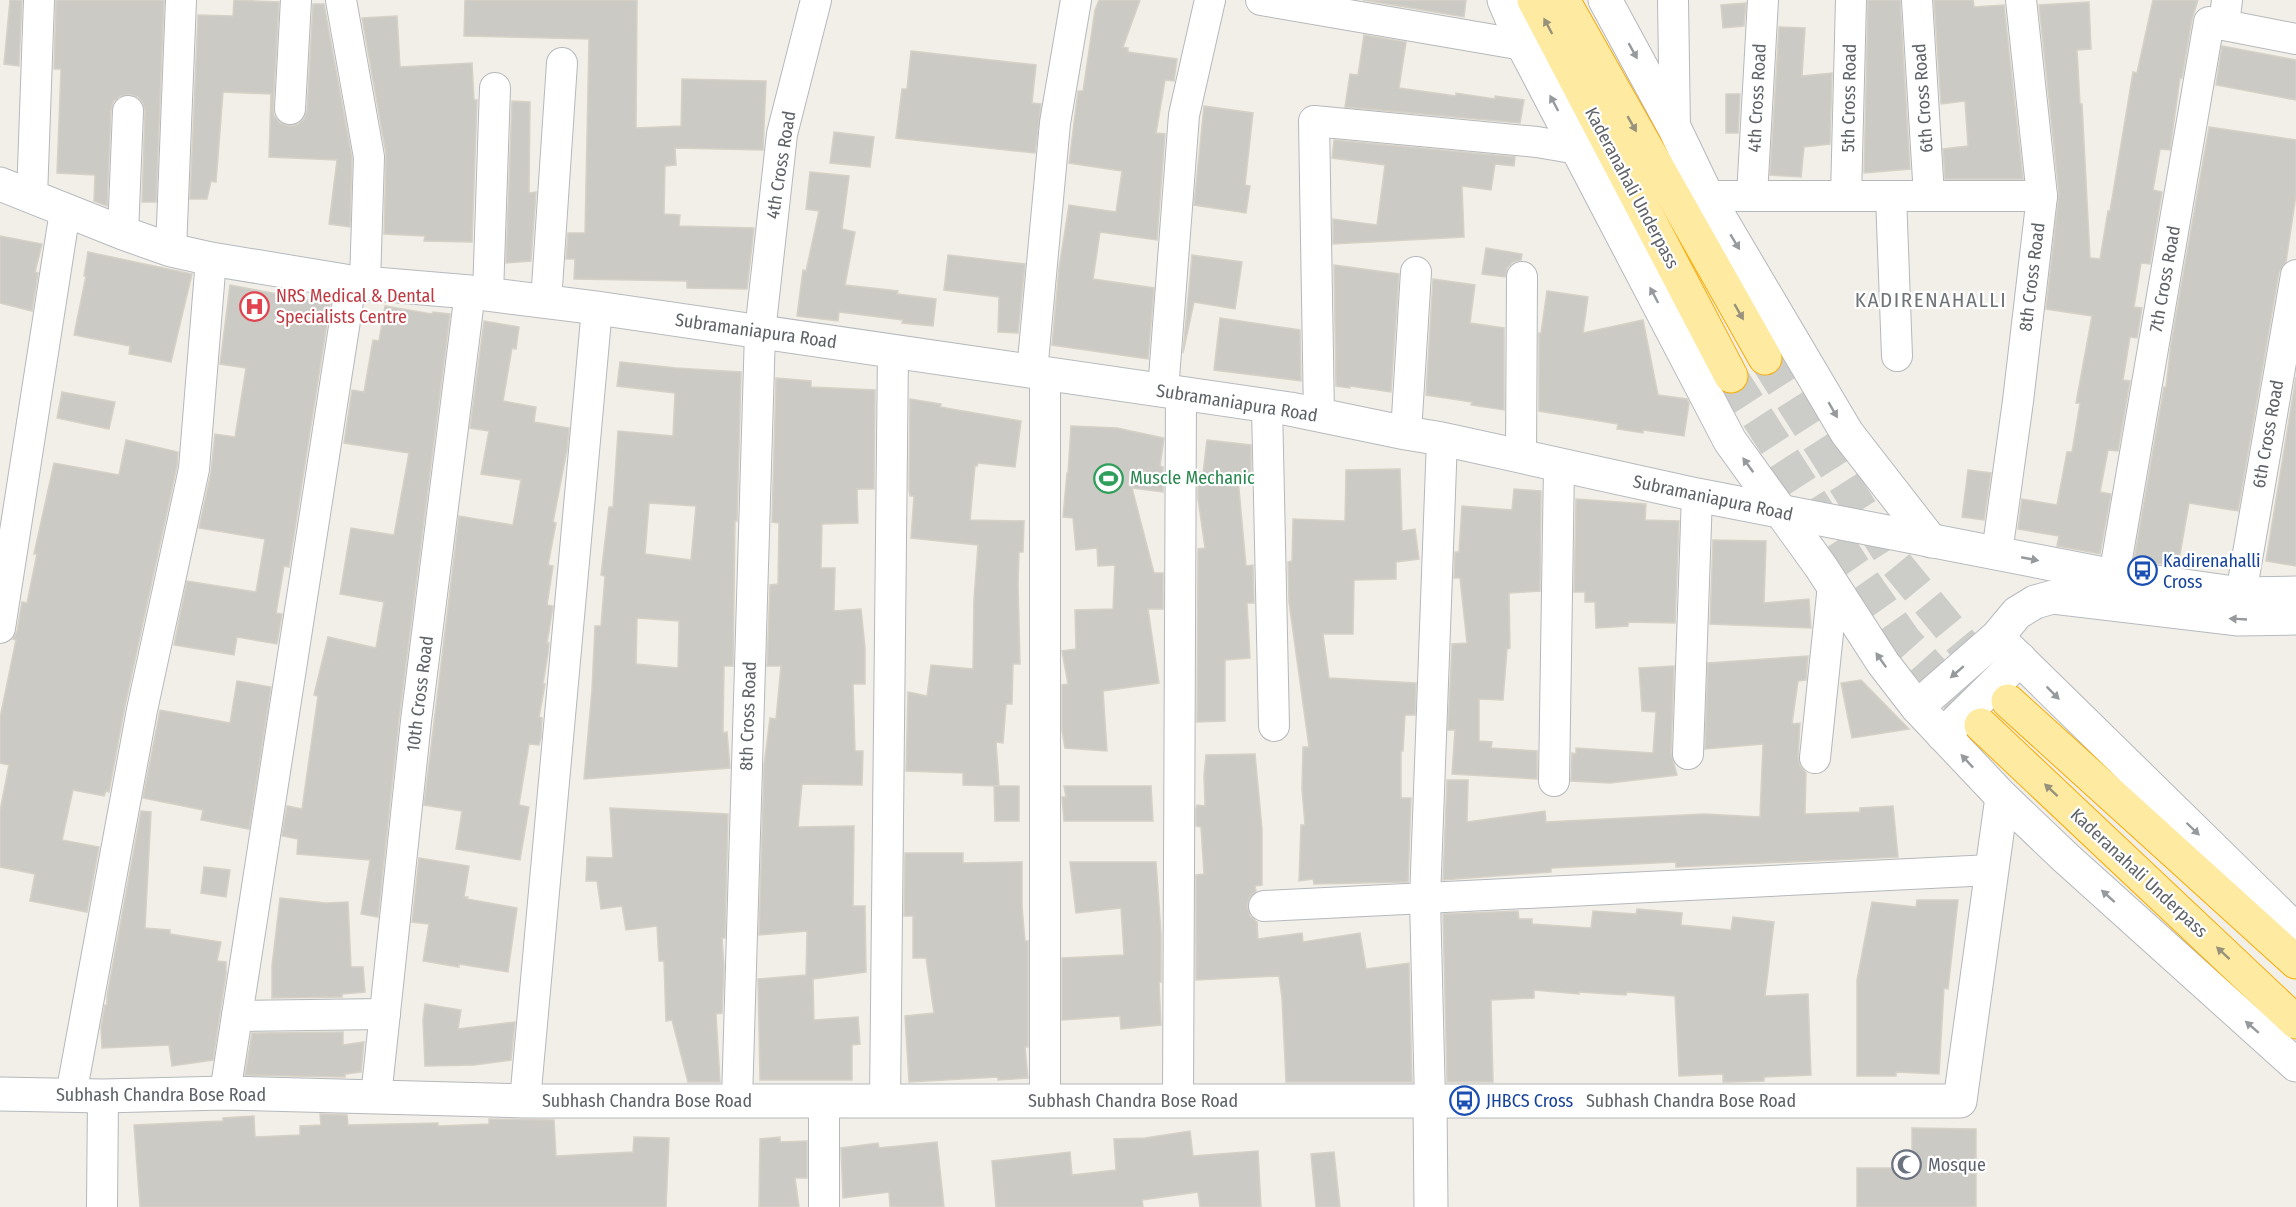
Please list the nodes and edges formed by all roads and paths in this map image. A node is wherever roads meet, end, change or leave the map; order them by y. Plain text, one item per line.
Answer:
1 (39, 0) edge
2 (181, 0) edge
3 (296, 0) edge
4 (341, 0) edge
5 (816, 0) edge
6 (1076, 0) edge
7 (1210, 0) edge
8 (1261, 0) edge
9 (1504, 0) edge
10 (1534, 0) edge
11 (1563, 0) edge
12 (1605, 0) edge
13 (1673, 0) edge
14 (1763, 0) edge
15 (1851, 0) edge
16 (1917, 0) edge
17 (2021, 0) edge
18 (2225, 13) edge
19 (2296, 39) edge
20 (1523, 45) junction
21 (562, 63) dead end
22 (495, 88) dead end
23 (290, 109) dead end
24 (128, 111) dead end
25 (1675, 129) junction
26 (1578, 149) junction
27 (0, 184) edge
28 (32, 196) junction
29 (1707, 196) junction
30 (1752, 196) junction
31 (1846, 196) junction
32 (1891, 196) junction
33 (1929, 196) junction
34 (2042, 196) junction
35 (65, 211) junction
36 (123, 233) junction
37 (171, 250) junction
38 (211, 259) junction
39 (1416, 272) dead end
40 (2296, 275) edge
41 (1522, 277) dead end
42 (358, 282) junction
43 (479, 293) junction
44 (546, 302) junction
45 (597, 308) junction
46 (760, 332) junction
47 (893, 352) junction
48 (1897, 356) dead end
49 (1766, 358) tunnel mouth
50 (1039, 373) junction
51 (1731, 376) tunnel mouth
52 (1172, 392) junction
53 (1267, 406) junction
54 (1319, 415) junction
55 (1406, 433) junction
56 (1442, 439) junction
57 (1521, 457) junction
58 (1559, 466) junction
59 (1697, 495) junction
60 (1783, 512) junction
61 (1931, 541) junction
62 (1997, 553) junction
63 (2114, 576) junction
64 (1833, 585) junction
65 (2296, 593) edge
66 (2241, 594) junction
67 (2296, 618) edge
68 (0, 628) edge
69 (1997, 637) junction
70 (2020, 659) junction
71 (2008, 701) tunnel mouth
72 (1917, 707) junction
73 (1981, 725) tunnel mouth
74 (1274, 726) dead end
75 (1943, 735) junction
76 (1688, 754) dead end
77 (1815, 758) dead end
78 (1554, 781) dead end
79 (2002, 797) junction
80 (1991, 870) junction
81 (1425, 899) junction
82 (1264, 906) dead end
83 (2296, 930) edge
84 (2296, 962) edge
85 (385, 1014) junction
86 (237, 1016) junction
87 (2296, 1022) edge
88 (2296, 1065) edge
89 (225, 1093) junction
90 (0, 1094) edge
91 (71, 1095) junction
92 (103, 1096) junction
93 (376, 1097) junction
94 (737, 1100) junction
95 (824, 1100) junction
96 (1045, 1100) junction
97 (525, 1101) junction
98 (885, 1101) junction
99 (1178, 1101) junction
100 (1430, 1101) junction
101 (102, 1207) edge
102 (824, 1207) edge
103 (1431, 1207) edge

1 - 28 street
2 - 37 street
3 - 23 street
4 - 42 street
5 - 46 street, 4th Cross Road
6 - 50 street
7 - 52 street
8 - 20 street
9 - 20 street
51 -> 10 highway, Kaderanahali Underpass
11 -> 49 highway, Kaderanahali Underpass
12 -> 25 street
13 - 25 street
14 - 30 street, 4th Cross Road
15 - 31 street, 5th Cross Road
16 - 33 street, 6th Cross Road
17 - 34 street, 8th Cross Road
18 - 19 street
18 - 63 street, 7th Cross Road
26 -> 20 street
21 - 44 street
22 - 43 street, 10th Cross Road
24 - 36 street
25 - 29 street
26 - 54 street
60 -> 26 street
27 - 28 street, Subramaniapura Road
28 - 35 street, Subramaniapura Road
29 - 30 street
29 -> 61 street
30 - 31 street
31 - 32 street
32 - 33 street
32 - 48 street
33 - 34 street
34 - 62 street, 8th Cross Road
35 - 36 street, Subramaniapura Road
35 - 68 street
36 - 37 street, Subramaniapura Road
37 - 38 street, Subramaniapura Road
38 - 42 street, Subramaniapura Road
38 - 91 street
39 - 55 street
40 - 66 street, 6th Cross Road
41 - 57 street
42 - 43 street, Subramaniapura Road
42 - 86 street
43 - 44 street, Subramaniapura Road
43 - 85 street, 10th Cross Road
44 - 45 street, Subramaniapura Road
45 - 46 street, Subramaniapura Road
45 - 97 street
46 - 47 street, Subramaniapura Road
46 - 94 street, 8th Cross Road
47 - 50 street, Subramaniapura Road
47 - 98 street
50 - 52 street, Subramaniapura Road
50 - 96 street
52 - 53 street, Subramaniapura Road
52 - 99 street
53 - 54 street, Subramaniapura Road
53 - 74 street
54 - 55 street, Subramaniapura Road
55 - 56 street, Subramaniapura Road
56 - 57 street, Subramaniapura Road
56 - 81 street
57 - 58 street, Subramaniapura Road
58 - 59 street, Subramaniapura Road
58 - 78 street
59 - 60 street, Subramaniapura Road
59 - 76 street
60 - 61 street, Subramaniapura Road
60 - 64 street
61 - 62 street, Subramaniapura Road
62 -> 63 street, Subramaniapura Road
63 - 66 street, Subramaniapura Road
72 -> 64 street
64 - 77 street
65 - 66 street, Subramaniapura Road
67 -> 69 street
69 - 70 street
69 -> 72 street
70 - 75 street
70 -> 83 street
71 - 84 highway
72 - 75 street
87 -> 73 highway, Kaderanahali Underpass
79 -> 75 street
79 - 80 street, Subhash Chandra Bose Road
88 -> 79 street
80 - 81 street
80 - 100 street, Subhash Chandra Bose Road
81 - 82 street
81 - 100 street
85 - 86 street
85 - 93 street, 10th Cross Road
86 - 89 street
89 - 92 street, Subhash Chandra Bose Road
89 - 93 street, Subhash Chandra Bose Road
90 - 91 street, Subhash Chandra Bose Road
91 - 92 street, Subhash Chandra Bose Road
92 - 101 street
93 - 97 street, Subhash Chandra Bose Road
94 - 95 street, Subhash Chandra Bose Road
94 - 97 street, Subhash Chandra Bose Road
95 - 98 street, Subhash Chandra Bose Road
95 - 102 street
96 - 98 street, Subhash Chandra Bose Road
96 - 99 street, Subhash Chandra Bose Road
99 - 100 street, Subhash Chandra Bose Road
100 - 103 street

